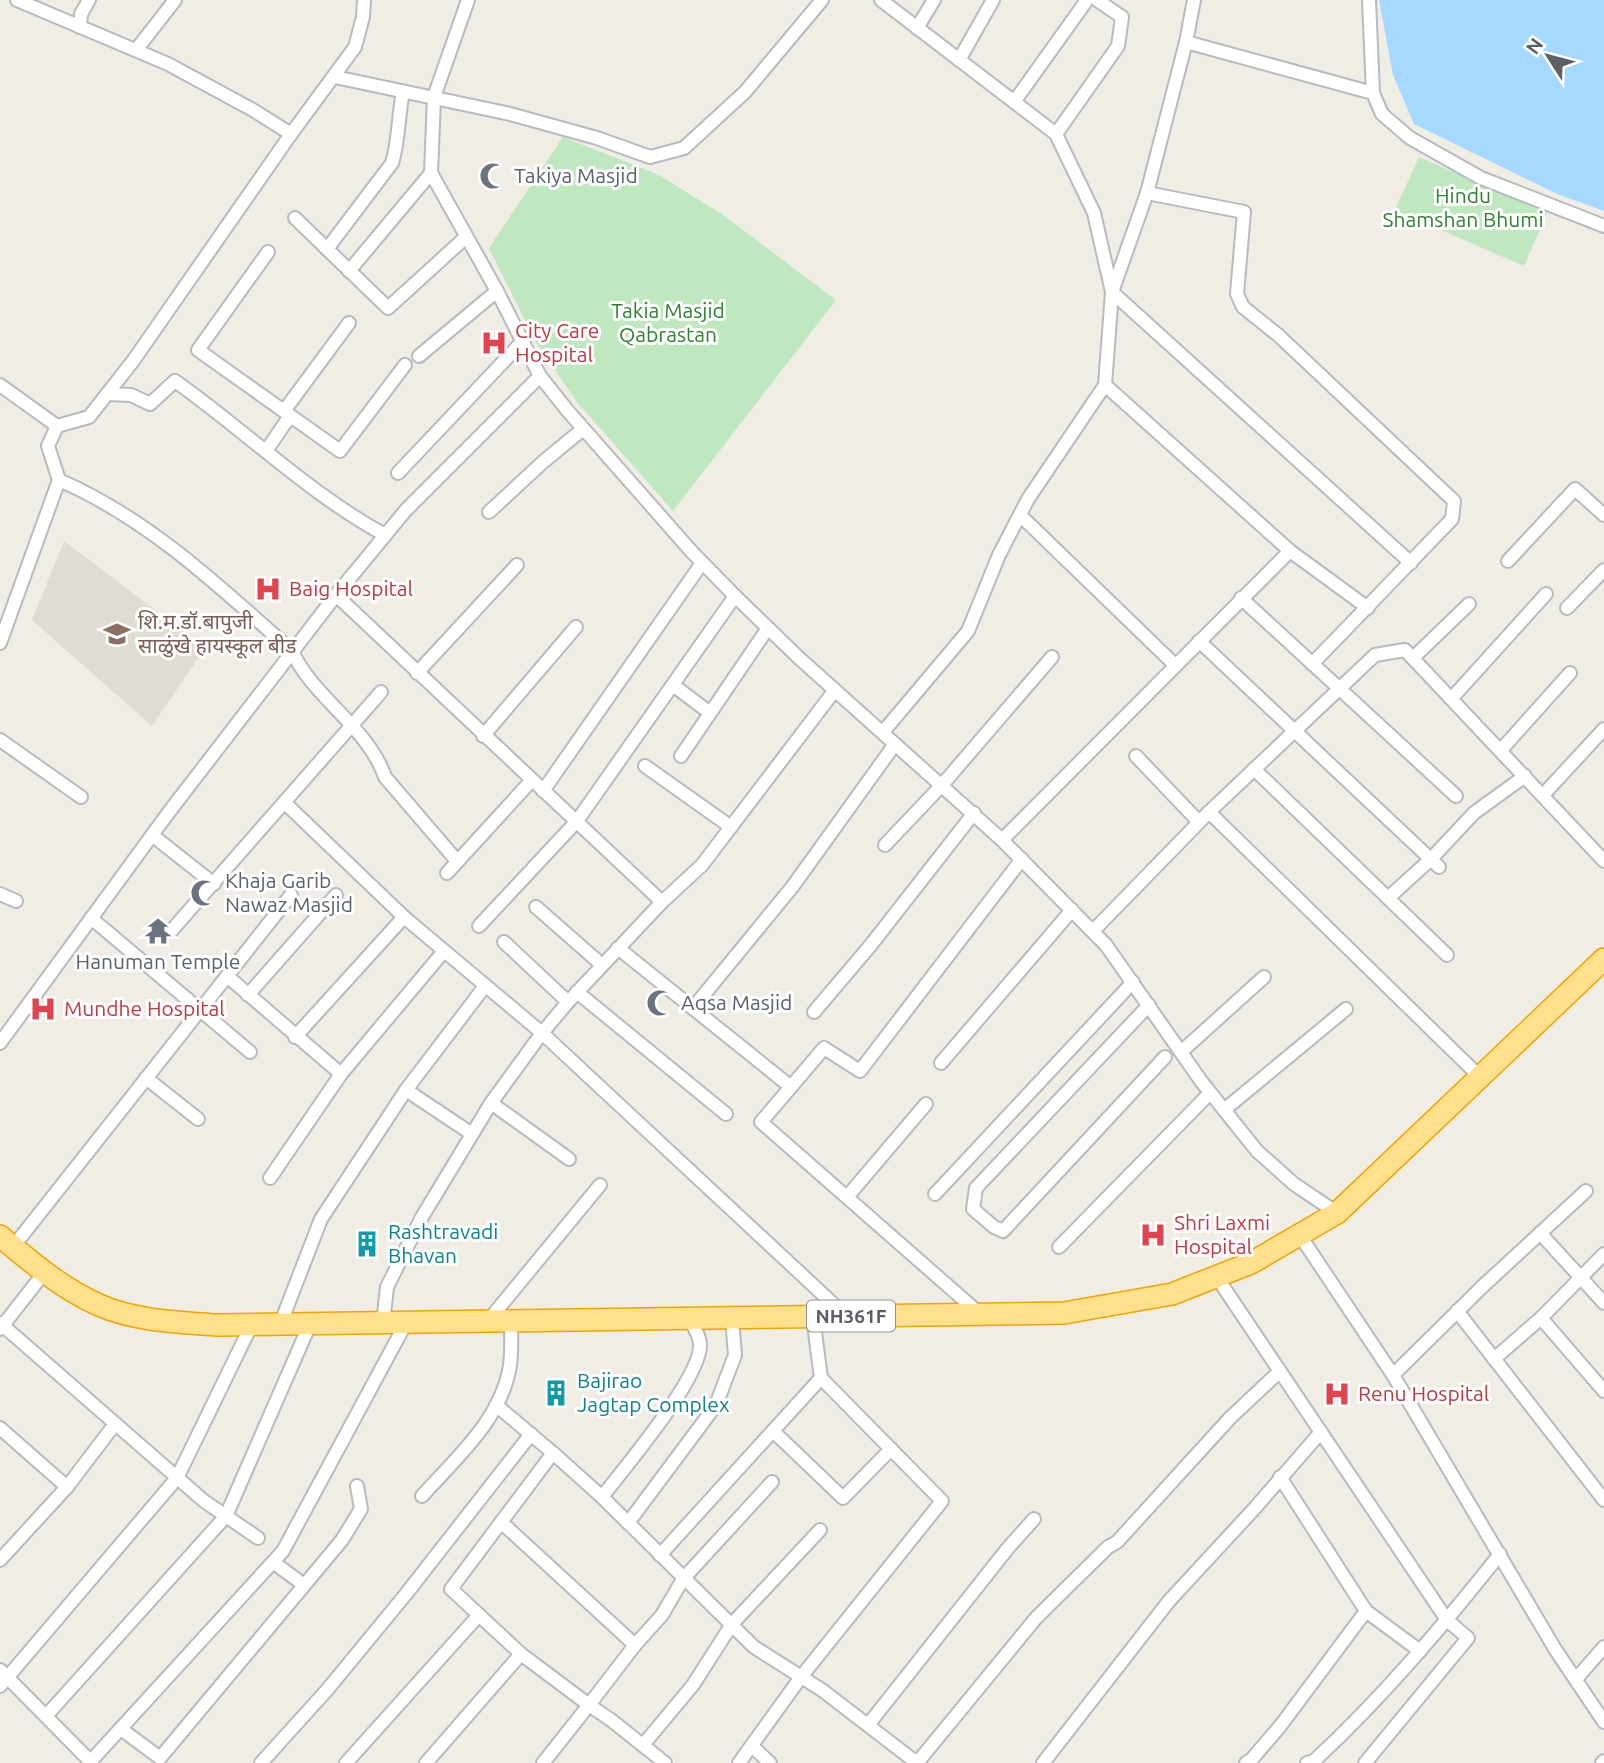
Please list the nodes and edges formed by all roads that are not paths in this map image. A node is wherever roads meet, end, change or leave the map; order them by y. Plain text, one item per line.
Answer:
1 (17, 0) edge
2 (89, 0) edge
3 (175, 0) edge
4 (365, 0) edge
5 (468, 0) edge
6 (822, 0) edge
7 (881, 0) edge
8 (934, 0) edge
9 (993, 0) edge
10 (1087, 0) edge
11 (1097, 0) edge
12 (1194, 0) edge
13 (1369, 0) edge
14 (80, 27) junction
15 (917, 28) junction
16 (1186, 42) junction
17 (136, 50) junction
18 (959, 60) junction
19 (335, 77) junction
20 (403, 92) junction
21 (1373, 93) junction
22 (434, 97) junction
23 (1014, 102) junction
24 (291, 134) junction
25 (1056, 134) junction
26 (432, 173) junction
27 (1147, 193) junction
28 (295, 218) dead end
29 (1604, 226) edge
30 (466, 237) junction
31 (327, 249) junction
32 (268, 252) dead end
33 (349, 271) junction
34 (497, 291) junction
35 (1112, 292) junction
36 (349, 323) dead end
37 (523, 341) junction
38 (419, 356) dead end
39 (405, 365) dead end
40 (540, 376) junction
41 (0, 385) edge
42 (1105, 385) junction
43 (107, 394) junction
44 (287, 413) junction
45 (57, 426) junction
46 (583, 429) junction
47 (266, 451) junction
48 (398, 474) dead end
49 (59, 480) junction
50 (489, 512) dead end
51 (1020, 514) junction
52 (1604, 515) edge
53 (385, 536) junction
54 (1290, 551) junction
55 (1508, 561) dead end
56 (702, 563) junction
57 (1412, 564) junction
58 (517, 565) dead end
59 (1604, 570) edge
60 (1546, 594) dead end
61 (336, 595) junction
62 (735, 596) junction
63 (1241, 598) junction
64 (1469, 604) dead end
65 (1368, 608) junction
66 (1567, 608) dead end
67 (576, 627) dead end
68 (768, 628) junction
69 (1199, 641) junction
70 (0, 643) edge
71 (292, 651) junction
72 (1052, 657) dead end
73 (1413, 658) junction
74 (1312, 664) junction
75 (1175, 665) junction
76 (417, 673) junction
77 (1570, 673) dead end
78 (673, 685) junction
79 (1340, 689) junction
80 (835, 690) junction
81 (381, 692) dead end
82 (1452, 698) junction
83 (710, 713) junction
84 (352, 726) junction
85 (1604, 729) edge
86 (1294, 731) junction
87 (883, 732) junction
88 (483, 736) junction
89 (0, 740) edge
90 (895, 744) junction
91 (1501, 750) junction
92 (681, 756) dead end
93 (1136, 756) dead end
94 (645, 766) dead end
95 (1254, 769) junction
96 (1525, 776) junction
97 (532, 780) junction
98 (942, 785) junction
99 (543, 791) junction
100 (1543, 795) junction
101 (1455, 796) dead end
102 (81, 797) dead end
103 (285, 803) junction
104 (974, 813) junction
105 (1204, 817) junction
106 (576, 821) junction
107 (731, 827) junction
108 (152, 835) junction
109 (1002, 840) junction
110 (885, 845) dead end
111 (1022, 859) junction
112 (1604, 861) edge
113 (457, 862) junction
114 (1435, 863) junction
115 (447, 873) dead end
116 (214, 884) junction
117 (0, 894) edge
118 (291, 895) dead end
119 (336, 895) dead end
120 (1388, 898) junction
121 (16, 901) dead end
122 (662, 902) junction
123 (536, 907) dead end
124 (1072, 910) junction
125 (404, 917) junction
126 (91, 918) junction
127 (478, 926) dead end
128 (172, 930) dead end
129 (1093, 931) junction
130 (504, 942) dead end
131 (618, 948) junction
132 (444, 951) junction
133 (1447, 955) dead end
134 (602, 965) junction
135 (1602, 965) edge
136 (227, 976) junction
137 (1264, 977) dead end
138 (1133, 982) junction
139 (485, 986) junction
140 (248, 995) junction
141 (573, 997) junction
142 (1149, 1005) junction
143 (693, 1008) junction
144 (1346, 1009) dead end
145 (200, 1011) junction
146 (814, 1012) dead end
147 (542, 1033) junction
148 (295, 1037) junction
149 (0, 1043) edge
150 (250, 1052) dead end
151 (1181, 1052) junction
152 (1165, 1057) dead end
153 (941, 1063) dead end
154 (341, 1074) junction
155 (1480, 1077) junction
156 (146, 1078) junction
157 (791, 1087) junction
158 (406, 1090) junction
159 (1210, 1093) junction
160 (491, 1103) junction
161 (926, 1104) dead end
162 (1224, 1111) junction
163 (726, 1114) dead end
164 (198, 1119) dead end
165 (472, 1134) junction
166 (569, 1160) dead end
167 (270, 1178) dead end
168 (600, 1185) dead end
169 (1586, 1191) dead end
170 (935, 1194) dead end
171 (847, 1197) junction
172 (1337, 1213) junction
173 (1298, 1234) junction
174 (1539, 1234) junction
175 (6, 1242) edge
176 (1059, 1247) dead end
177 (1604, 1254) edge
178 (44, 1273) junction
179 (1216, 1276) junction
180 (1581, 1279) junction
181 (1604, 1303) edge
182 (1457, 1311) junction
183 (980, 1314) junction
184 (846, 1316) junction
185 (813, 1317) junction
186 (732, 1318) junction
187 (1541, 1318) junction
188 (690, 1319) junction
189 (511, 1321) junction
190 (487, 1322) junction
191 (383, 1323) junction
192 (406, 1323) junction
193 (310, 1324) junction
194 (279, 1325) junction
195 (1, 1326) edge
196 (251, 1326) junction
197 (1494, 1359) junction
198 (1280, 1371) junction
199 (1393, 1375) junction
200 (821, 1378) junction
201 (1604, 1391) edge
202 (496, 1405) junction
203 (115, 1424) junction
204 (0, 1428) edge
205 (773, 1431) junction
206 (1321, 1432) junction
207 (531, 1434) junction
208 (891, 1449) junction
209 (553, 1453) junction
210 (1280, 1477) junction
211 (177, 1478) junction
212 (772, 1482) dead end
213 (357, 1486) dead end
214 (67, 1487) junction
215 (422, 1496) dead end
216 (601, 1497) junction
217 (1604, 1500) edge
218 (226, 1516) junction
219 (1034, 1519) dead end
220 (502, 1522) junction
221 (628, 1523) junction
222 (820, 1530) dead end
223 (258, 1538) dead end
224 (1500, 1554) junction
225 (660, 1556) junction
226 (0, 1560) edge
227 (273, 1562) junction
228 (683, 1579) junction
229 (304, 1585) junction
230 (1366, 1611) junction
231 (479, 1615) junction
232 (1447, 1620) junction
233 (732, 1624) junction
234 (635, 1645) junction
235 (1604, 1647) edge
236 (1420, 1651) junction
237 (521, 1654) junction
238 (801, 1677) junction
239 (2, 1678) edge
240 (1576, 1679) junction
241 (589, 1705) junction
242 (46, 1716) junction
243 (1604, 1722) edge
244 (868, 1725) junction
245 (121, 1729) junction
246 (642, 1745) junction
247 (752, 1747) junction
248 (1249, 1761) edge
249 (91, 1762) edge
250 (261, 1763) edge
251 (346, 1763) edge
252 (426, 1763) edge
253 (543, 1763) edge
254 (665, 1763) edge
255 (739, 1763) edge
256 (770, 1763) edge
257 (917, 1763) edge
258 (1043, 1763) edge
259 (1265, 1763) edge
260 (1307, 1763) edge
261 (1365, 1763) edge

1 - 14 street
2 - 14 street
3 - 17 street
4 - 19 street
5 - 22 street
6 - 22 street
7 - 15 street
8 - 15 street
9 - 18 street
10 - 23 street
11 - 25 street
12 - 16 street
13 - 21 street
14 - 17 street
15 - 18 street
16 - 21 street
16 - 27 street
17 - 24 street
18 - 23 street
19 - 20 street
19 - 24 street
20 - 22 street
20 - 31 street
21 - 29 street
22 - 26 street
23 - 25 street
24 - 43 street
25 - 35 street
26 - 30 street
26 - 33 street
27 - 35 street
27 - 57 street
28 - 31 street
30 - 33 street
30 - 34 street
31 - 33 street
32 - 44 street
34 - 37 street
34 - 38 street
35 - 42 street
35 - 57 street
36 - 44 street
37 - 40 street
37 - 48 street
39 - 44 street
40 - 46 street
40 - 53 street
41 - 45 street
42 - 51 street
42 - 54 street
43 - 45 street
43 - 47 street
44 - 47 street
45 - 49 street
46 - 50 street
46 - 56 street
47 - 53 street
49 - 70 street
49 - 71 street
51 - 75 street
51 - 87 street
52 - 55 street
53 - 61 street
54 - 63 street
54 - 65 street
56 - 62 street
56 - 99 street
57 - 65 street
58 - 76 street
59 - 66 street
60 - 82 street
61 - 71 street
61 - 76 street
62 - 68 street
62 - 78 street
63 - 69 street
63 - 74 street
64 - 73 street
65 - 74 street
67 - 88 street
68 - 80 street
68 - 83 street
69 - 75 street
69 - 86 street
71 - 84 street
71 - 108 street
72 - 98 street
73 - 79 street
73 - 82 street
74 - 79 street
75 - 109 street
76 - 88 street
77 - 91 street
78 - 83 street
78 - 106 street
79 - 86 street
79 - 101 street
80 - 87 street
80 - 107 street
81 - 84 street
82 - 91 street
83 - 92 street
84 - 103 street
84 - 113 street
85 - 100 street
86 - 95 street
86 - 114 street
87 - 90 street
88 - 97 street
89 - 102 street
90 - 98 street
90 - 143 street
91 - 96 street
93 - 105 street
94 - 107 street
95 - 105 street
95 - 120 street
96 - 100 street
96 - 114 street
97 - 99 street
97 - 113 street
98 - 104 street
98 - 110 street
99 - 106 street
100 - 112 street
103 - 116 street
103 - 125 street
104 - 109 street
104 - 146 street
105 - 129 street
105 - 155 street
106 - 122 street
106 - 127 street
107 - 122 street
108 - 116 street
108 - 126 street
109 - 111 street
111 - 124 street
111 - 157 street
113 - 115 street
114 - 120 street
116 - 128 street
117 - 121 street
118 - 136 street
119 - 140 street
120 - 133 street
122 - 131 street
123 - 134 street
124 - 129 street
124 - 153 street
125 - 132 street
125 - 148 street
126 - 145 street
126 - 149 street
129 - 138 street
130 - 141 street
131 - 134 street
131 - 143 street
132 - 139 street
132 - 154 street
134 - 141 street
135 - 155 highway, NH361F
136 - 140 street
136 - 145 street
137 - 151 street
138 - 142 street
138 - 170 street
139 - 147 street
139 - 158 street
140 - 148 street
141 - 147 street
141 - 163 street
142 - 151 street
142 - 152 street
143 - 157 street
144 - 162 street
145 - 150 street
145 - 156 street
147 - 160 street
147 - 184 street
148 - 154 street
151 - 159 street
154 - 167 street
155 - 172 highway, NH361F
156 - 164 street
156 - 175 street
157 - 171 street
158 - 165 street
158 - 194 street
159 - 162 street
159 - 176 street
160 - 165 street
160 - 166 street
161 - 171 street
162 - 172 street
165 - 191 street
168 - 190 street
169 - 174 street
171 - 183 street
172 - 173 highway, NH361F
173 - 179 highway, NH361F
173 - 199 street
174 - 180 street
174 - 182 street
175 - 178 highway, NH361F
177 - 180 street
178 - 195 street
178 - 196 highway, NH361F
179 - 183 highway, NH361F
179 - 198 street
180 - 181 street
180 - 187 street
182 - 197 street
182 - 199 street
183 - 184 highway, NH361F
184 - 185 highway, NH361F
185 - 186 highway, NH361F
185 - 200 street
186 - 188 highway, NH361F
186 - 221 street
187 - 197 street
187 - 201 street
188 - 189 highway, NH361F
188 - 216 street
189 - 190 highway, NH361F
189 - 202 street
190 - 192 highway, NH361F
191 - 192 highway, NH361F
191 - 193 highway, NH361F
192 - 227 street
193 - 194 highway, NH361F
193 - 218 street
194 - 196 highway, NH361F
195 - 203 street
196 - 211 street
197 - 217 street
198 - 206 street
198 - 257 street
199 - 224 street
200 - 205 street
200 - 208 street
202 - 207 street
202 - 215 street
203 - 211 street
203 - 214 street
204 - 214 street
205 - 208 street
205 - 225 street
206 - 210 street
206 - 232 street
207 - 209 street
207 - 250 street
208 - 238 street
209 - 216 street
209 - 220 street
210 - 230 street
210 - 258 street
211 - 218 street
211 - 239 street
212 - 228 street
213 - 229 street
214 - 226 street
216 - 221 street
218 - 223 street
218 - 242 street
219 - 244 street
220 - 231 street
220 - 234 street
221 - 225 street
222 - 233 street
224 - 232 street
224 - 240 street
225 - 228 street
227 - 229 street
227 - 245 street
228 - 233 street
228 - 234 street
229 - 245 street
230 - 236 street
230 - 248 street
231 - 237 street
231 - 251 street
232 - 236 street
232 - 261 street
233 - 238 street
233 - 246 street
234 - 241 street
235 - 240 street
236 - 260 street
237 - 241 street
237 - 252 street
238 - 244 street
238 - 247 street
239 - 242 street
240 - 243 street
241 - 246 street
241 - 253 street
242 - 249 street
244 - 257 street
245 - 249 street
246 - 254 street
247 - 255 street
247 - 256 street
248 - 259 street

